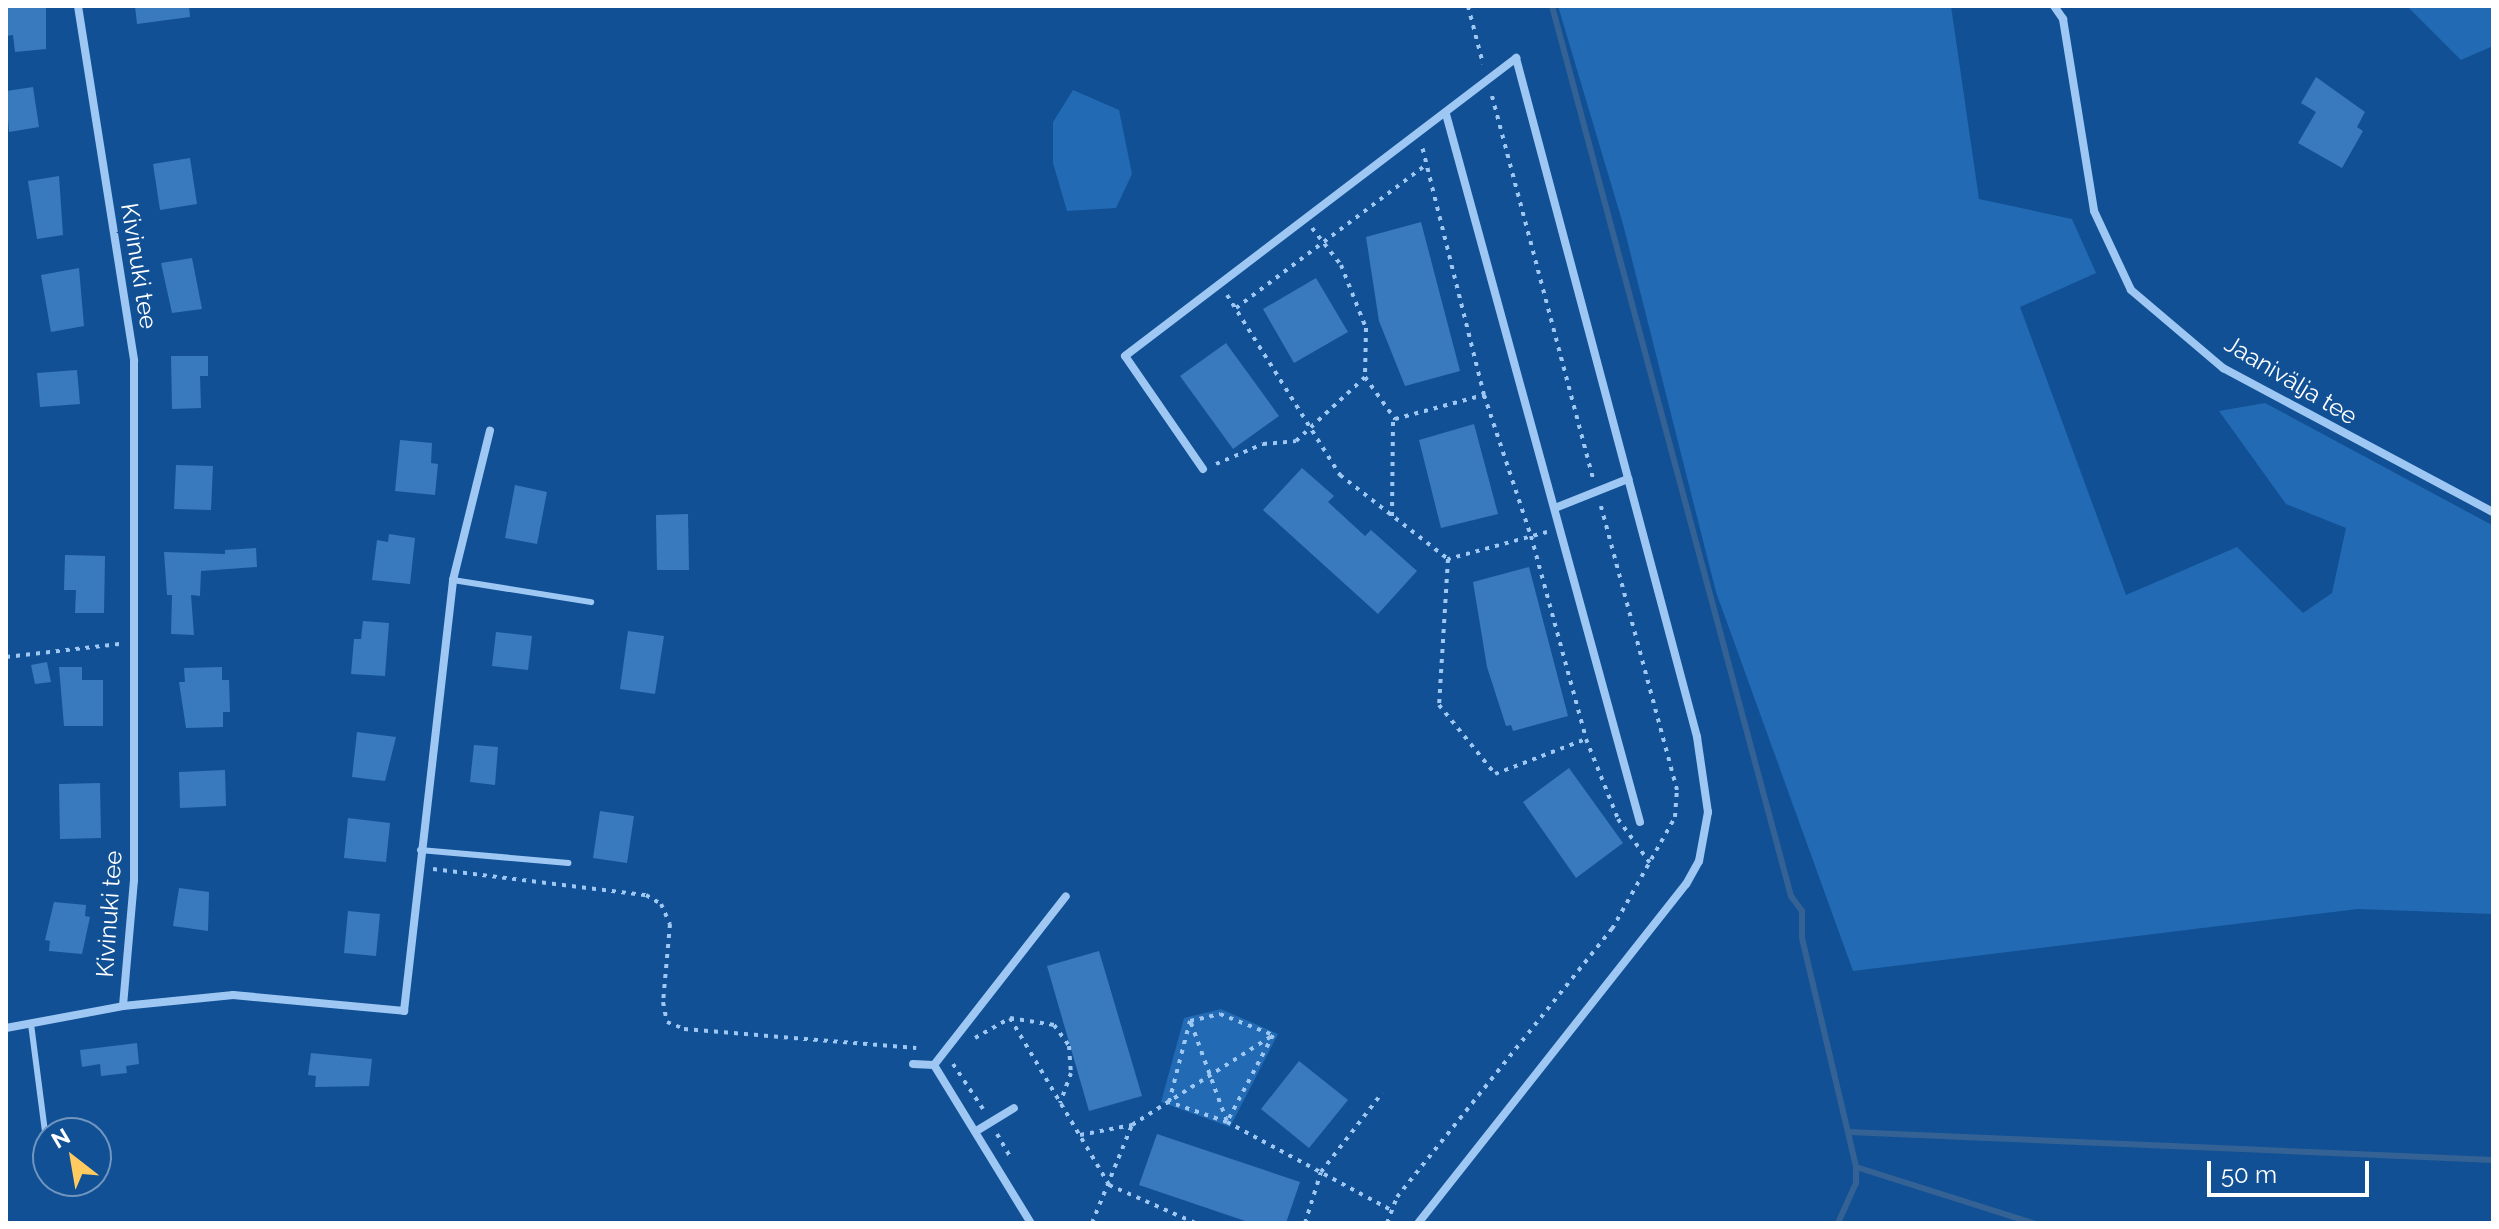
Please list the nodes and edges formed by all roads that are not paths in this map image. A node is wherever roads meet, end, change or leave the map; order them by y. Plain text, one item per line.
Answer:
1 (78, 6) edge
2 (2054, 6) edge
3 (1446, 114) junction
4 (490, 430) dead end
5 (1203, 469) road end
6 (1628, 479) junction
7 (1555, 508) junction
8 (2493, 512) edge
9 (453, 580) junction
10 (591, 602) dead end
11 (1640, 822) dead end
12 (420, 850) junction
13 (568, 863) dead end
14 (1066, 896) dead end
15 (123, 1006) junction
16 (31, 1024) junction
17 (6, 1028) edge
18 (913, 1064) dead end
19 (934, 1065) junction
20 (1014, 1108) dead end
21 (43, 1117) edge
22 (978, 1130) junction
23 (1031, 1223) edge
24 (1418, 1223) edge

1 - 15 street, Kivinuki tee
2 - 8 street, Jaanivälja tee
3 - 5 street
3 - 6 street
3 - 7 street
4 - 9 street, Kivinuki tee
6 - 7 street
6 - 24 street
7 - 11 street
9 - 10 lane
9 - 12 street, Kivinuki tee
12 - 13 lane
12 - 15 street, Kivinuki tee
14 - 19 street
15 - 16 street
16 - 17 street
16 - 21 lane
18 - 19 street
19 - 22 street
20 - 22 street
22 - 23 street

